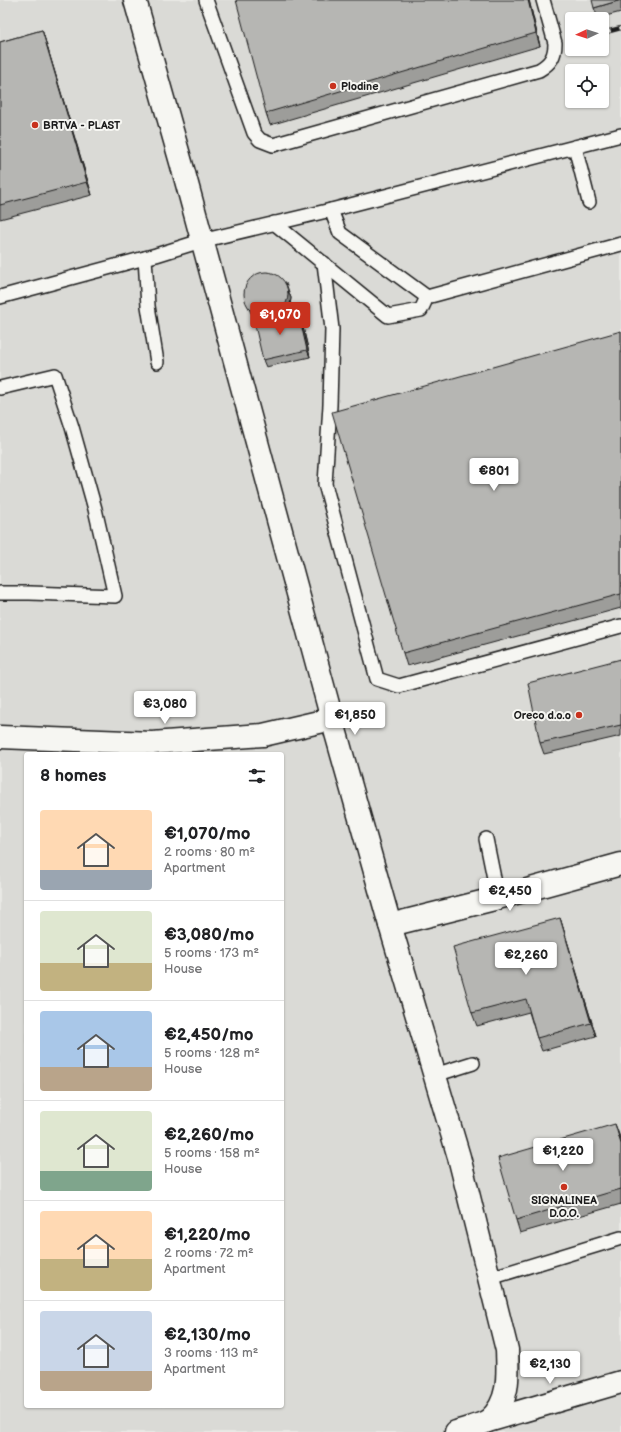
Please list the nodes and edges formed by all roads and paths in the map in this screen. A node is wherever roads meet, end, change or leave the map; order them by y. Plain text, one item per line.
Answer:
1 (135, 0) edge
2 (206, 0) edge
3 (543, 0) edge
4 (621, 135) edge
5 (575, 147) junction
6 (589, 202) dead end
7 (331, 210) junction
8 (274, 223) junction
9 (201, 241) junction
10 (621, 244) edge
11 (145, 258) junction
12 (324, 263) junction
13 (0, 297) edge
14 (427, 297) junction
15 (157, 362) dead end
16 (0, 388) edge
17 (0, 593) edge
18 (621, 626) edge
19 (332, 719) junction
20 (0, 737) edge
21 (486, 838) dead end
22 (621, 864) edge
23 (498, 898) junction
24 (390, 925) junction
25 (473, 1063) dead end
26 (435, 1075) junction
27 (621, 1238) edge
28 (490, 1278) junction
29 (621, 1382) edge
30 (488, 1421) junction
31 (456, 1432) edge

1 - 9 street
2 - 3 lane
4 - 5 lane
5 - 6 lane
5 - 7 lane
7 - 8 lane
7 - 14 lane
8 - 9 lane
8 - 12 lane
9 - 11 lane
9 - 19 street
10 - 14 lane
11 - 13 lane
11 - 15 lane
12 - 14 lane
12 - 18 lane
16 - 17 lane
19 - 20 street
19 - 24 street
21 - 23 lane
22 - 23 street
23 - 24 street
24 - 26 street
25 - 26 lane
26 - 28 street
27 - 28 lane
28 - 30 street
29 - 30 street
30 - 31 street

